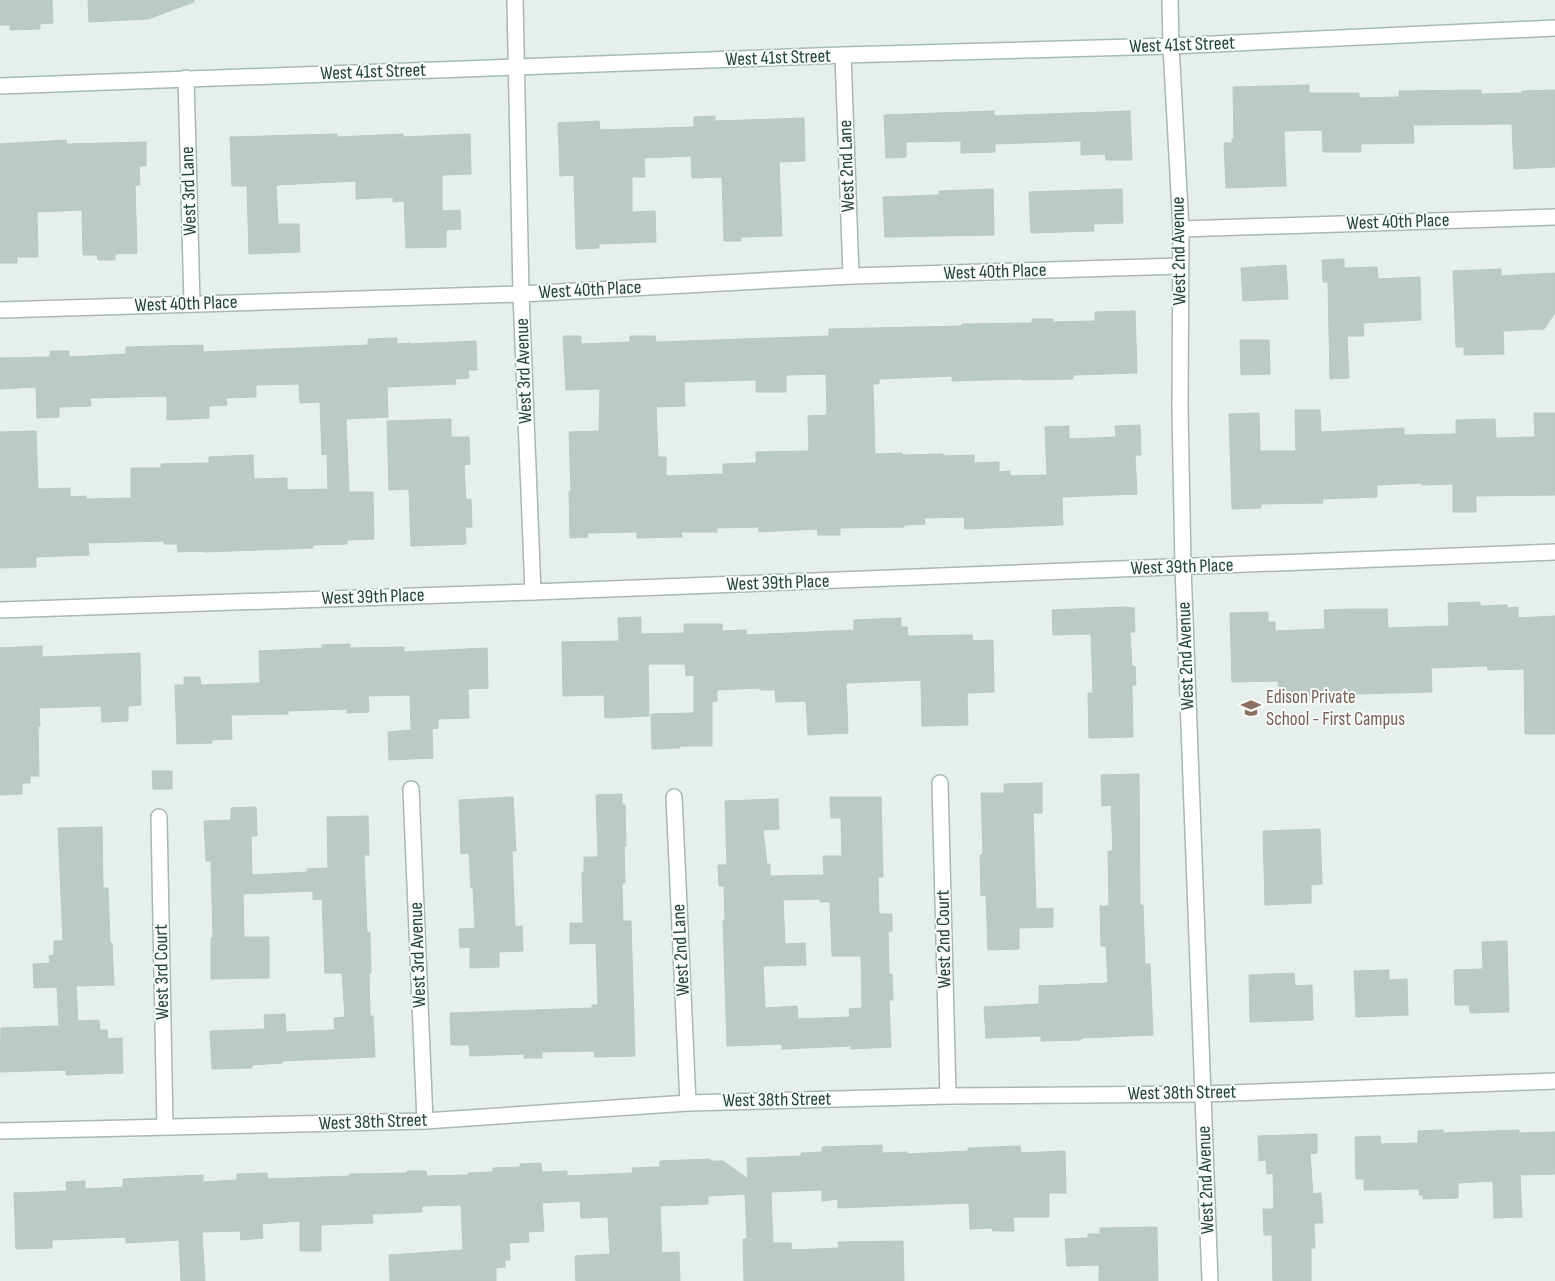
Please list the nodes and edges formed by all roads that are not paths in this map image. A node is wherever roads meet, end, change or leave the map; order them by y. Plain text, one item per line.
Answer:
1 (515, 0) edge
2 (1170, 0) edge
3 (1555, 28) edge
4 (1171, 46) junction
5 (843, 55) junction
6 (517, 67) junction
7 (186, 78) junction
8 (0, 86) edge
9 (1555, 218) edge
10 (1181, 229) junction
11 (1180, 266) junction
12 (851, 276) junction
13 (521, 294) junction
14 (192, 303) junction
15 (0, 310) edge
16 (1555, 552) edge
17 (1183, 567) junction
18 (533, 592) junction
19 (0, 610) edge
20 (940, 782) dead end
21 (411, 789) dead end
22 (674, 797) dead end
23 (159, 817) dead end
24 (1555, 1081) edge
25 (1204, 1094) junction
26 (948, 1096) junction
27 (688, 1102) junction
28 (425, 1121) junction
29 (165, 1127) junction
30 (0, 1131) edge
31 (1210, 1281) edge

1 - 6 street, West 3rd Avenue
2 - 4 street, West 2nd Avenue
3 - 4 street, West 41st Street
4 - 5 street, West 41st Street
4 - 10 street, West 2nd Avenue
5 - 6 street, West 41st Street
5 - 12 street, West 2nd Lane
6 - 7 street, West 41st Street
6 - 13 street, West 3rd Avenue
7 - 8 street, West 41st Street
7 - 14 street, West 3rd Lane
9 - 10 street, West 40th Place
10 - 11 street, West 2nd Avenue
11 - 12 street, West 40th Place
11 - 17 street, West 2nd Avenue
12 - 13 street, West 40th Place
13 - 14 street, West 40th Place
13 - 18 street, West 3rd Avenue
14 - 15 street, West 40th Place
16 - 17 street, West 39th Place
17 - 18 street, West 39th Place
17 - 25 street, West 2nd Avenue
18 - 19 street, West 39th Place
20 - 26 street, West 2nd Court
21 - 28 street, West 3rd Avenue
22 - 27 street, West 2nd Lane
23 - 29 street, West 3rd Court
24 - 25 street, West 38th Street
25 - 26 street, West 38th Street
25 - 31 street, West 2nd Avenue
26 - 27 street, West 38th Street
27 - 28 street, West 38th Street
28 - 29 street, West 38th Street
29 - 30 street, West 38th Street

